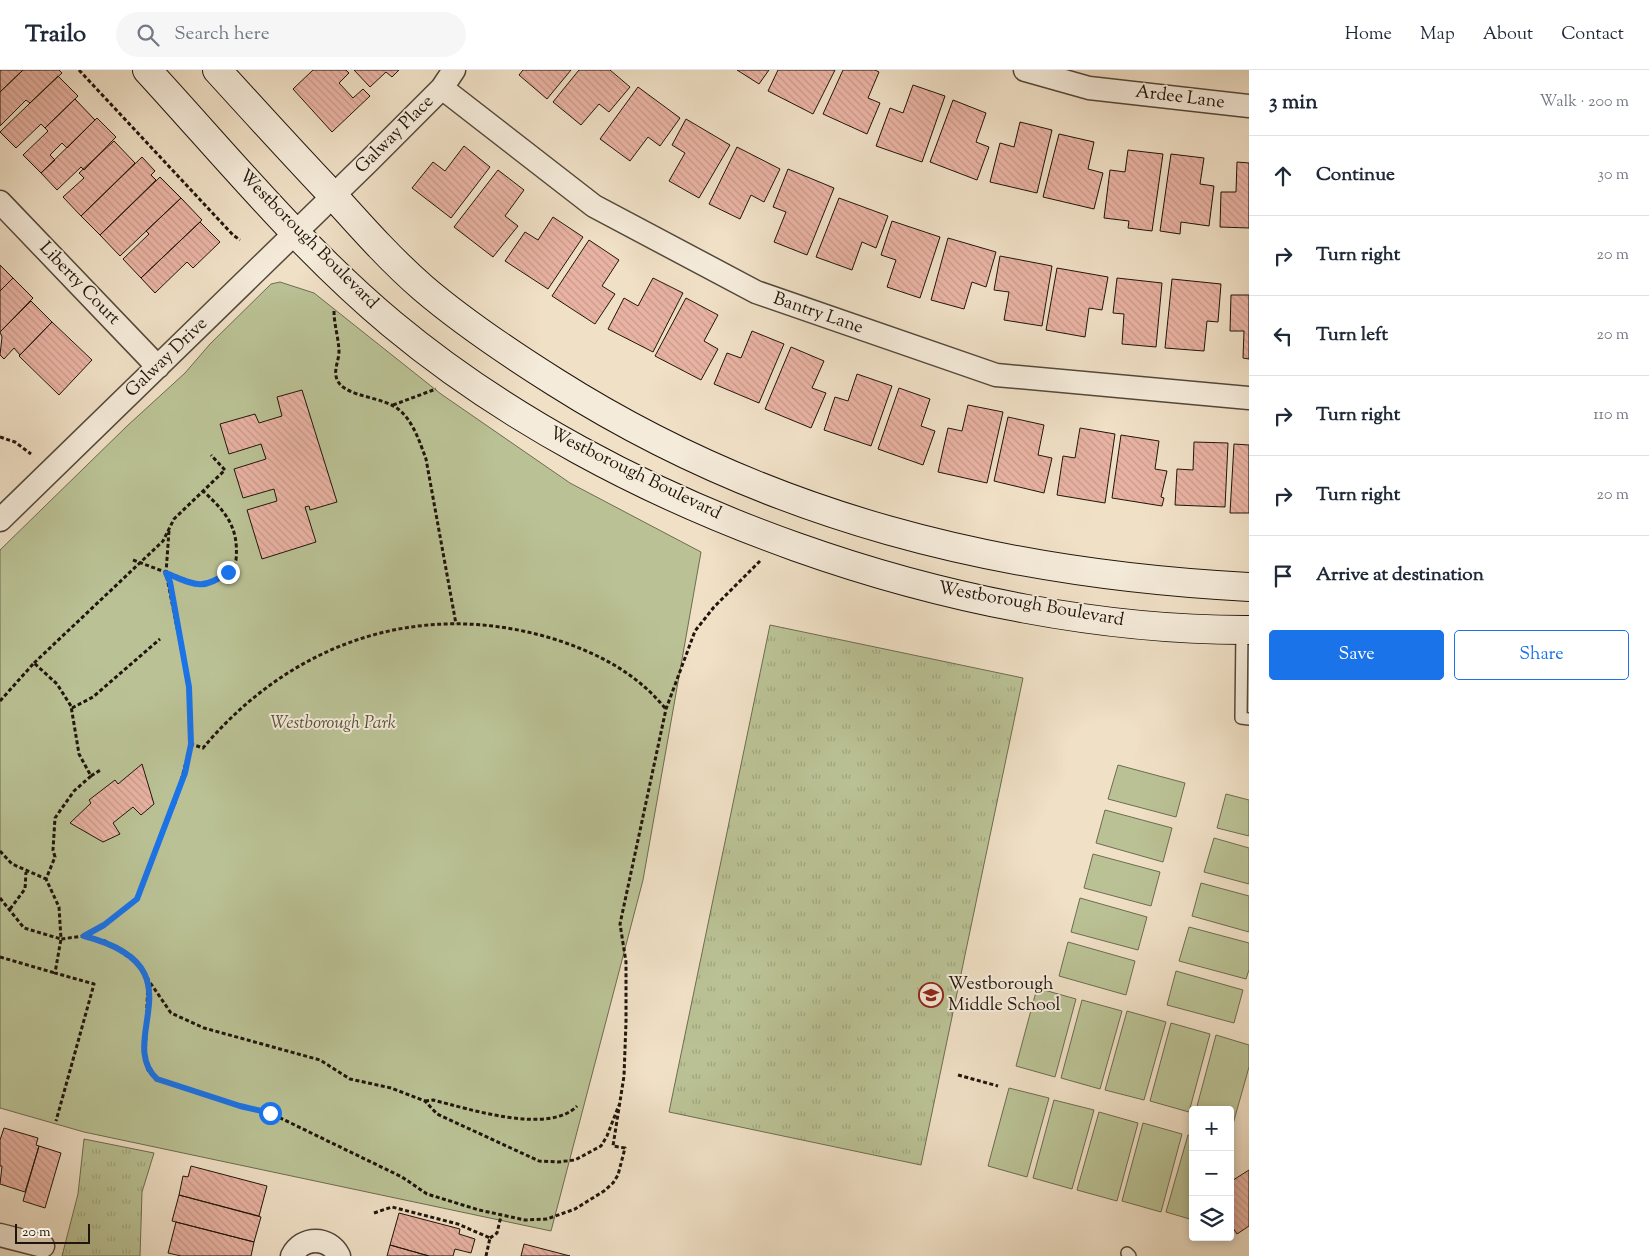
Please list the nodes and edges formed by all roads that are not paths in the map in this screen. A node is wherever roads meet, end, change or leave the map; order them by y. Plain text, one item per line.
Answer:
1 (147, 70) edge
2 (217, 70) edge
3 (1025, 70) edge
4 (448, 79) edge
5 (1249, 106) edge
6 (333, 196) junction
7 (0, 202) edge
8 (294, 231) junction
9 (158, 367) junction
10 (1249, 398) edge
11 (0, 520) edge
12 (1249, 587) edge
13 (1246, 630) edge
14 (1249, 719) edge
15 (0, 1235) edge
16 (43, 1246) dead end
17 (292, 1256) edge
18 (339, 1256) edge

1 - 8 main road, Westborough Boulevard
2 - 6 main road
3 - 5 street, Ardee Lane
4 - 6 street, Galway Place
4 - 10 street, Bantry Lane
6 - 8 street, Galway Drive
6 - 12 main road
7 - 9 street, Liberty Court
8 - 9 street, Galway Drive
8 - 13 main road, Westborough Boulevard
9 - 11 street, Galway Drive
13 - 14 lane
15 - 16 street
17 - 18 street

